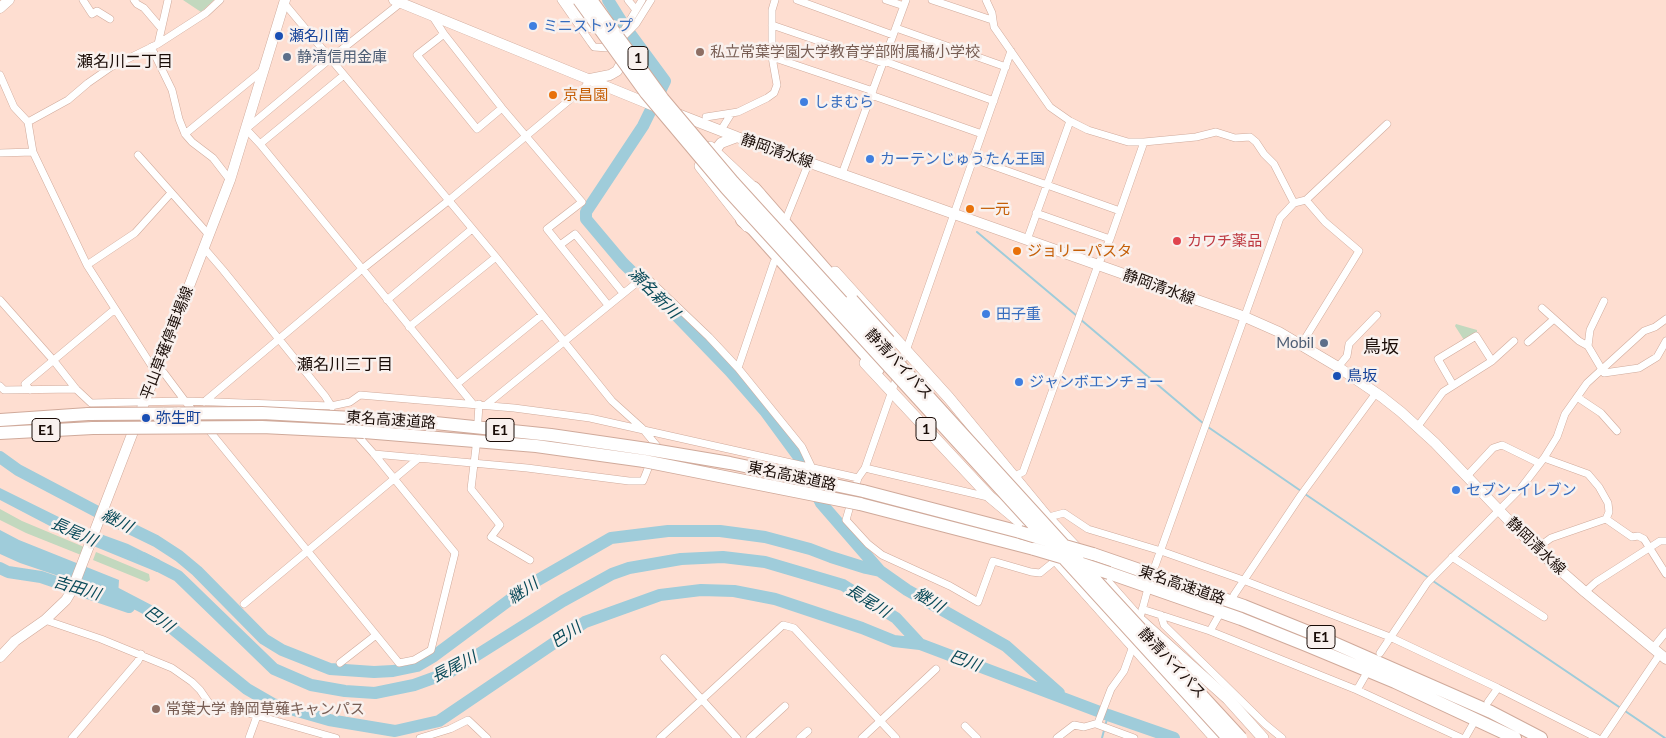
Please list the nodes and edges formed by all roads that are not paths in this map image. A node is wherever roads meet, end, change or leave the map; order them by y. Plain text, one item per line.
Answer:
1 (9, 0) edge
2 (83, 0) edge
3 (134, 0) edge
4 (168, 0) edge
5 (220, 0) edge
6 (561, 0) edge
7 (570, 0) edge
8 (579, 0) edge
9 (591, 0) edge
10 (597, 0) edge
11 (628, 0) edge
12 (642, 0) edge
13 (651, 0) edge
14 (775, 0) edge
15 (797, 0) edge
16 (886, 0) edge
17 (932, 0) edge
18 (986, 0) edge
19 (285, 1) edge
20 (399, 1) edge
21 (905, 3) edge
22 (0, 8) edge
23 (636, 10) junction
24 (433, 17) junction
25 (110, 19) dead end
26 (992, 20) junction
27 (772, 25) junction
28 (161, 28) junction
29 (896, 28) junction
30 (444, 34) junction
31 (893, 35) junction
32 (622, 36) junction
33 (154, 46) junction
34 (608, 48) junction
35 (1011, 51) junction
36 (772, 57) junction
37 (331, 58) junction
38 (884, 62) junction
39 (621, 64) junction
40 (1006, 67) junction
41 (263, 71) junction
42 (0, 74) edge
43 (344, 75) junction
44 (590, 80) junction
45 (872, 93) junction
46 (994, 101) junction
47 (652, 106) junction
48 (502, 108) junction
49 (731, 114) junction
50 (680, 115) junction
51 (706, 117) dead end
52 (1070, 120) junction
53 (28, 122) junction
54 (1387, 124) dead end
55 (246, 129) junction
56 (720, 130) junction
57 (185, 134) junction
58 (982, 134) junction
59 (526, 136) junction
60 (737, 137) junction
61 (1144, 142) junction
62 (260, 144) junction
63 (33, 152) junction
64 (714, 152) junction
65 (0, 153) edge
66 (138, 155) dead end
67 (974, 159) junction
68 (809, 162) junction
69 (842, 174) junction
70 (230, 180) junction
71 (1046, 185) junction
72 (754, 188) junction
73 (171, 193) junction
74 (1306, 200) junction
75 (448, 201) junction
76 (1294, 203) junction
77 (1120, 211) junction
78 (1036, 213) junction
79 (954, 214) junction
80 (786, 219) junction
81 (742, 220) junction
82 (472, 229) junction
83 (209, 235) junction
84 (1110, 238) junction
85 (1027, 240) junction
86 (560, 246) junction
87 (204, 248) junction
88 (496, 257) junction
89 (774, 262) junction
90 (86, 265) junction
91 (1098, 265) junction
92 (361, 270) junction
93 (623, 293) junction
94 (0, 300) edge
95 (387, 300) junction
96 (1604, 301) dead end
97 (608, 305) junction
98 (1542, 308) dead end
99 (115, 309) junction
100 (542, 315) junction
101 (1377, 315) dead end
102 (1245, 317) junction
103 (1554, 319) junction
104 (1666, 319) edge
105 (409, 327) junction
106 (278, 338) junction
107 (1514, 341) dead end
108 (1666, 341) edge
109 (563, 342) junction
110 (1528, 342) dead end
111 (1301, 345) junction
112 (1588, 346) junction
113 (906, 349) junction
114 (54, 361) junction
115 (1492, 361) junction
116 (738, 368) junction
117 (1338, 368) junction
118 (156, 369) junction
119 (1601, 369) junction
120 (457, 384) junction
121 (1453, 386) junction
122 (1, 389) edge
123 (30, 390) junction
124 (76, 390) junction
125 (891, 392) junction
126 (1376, 392) junction
127 (1577, 397) junction
128 (186, 401) junction
129 (204, 402) junction
130 (144, 403) junction
131 (479, 404) junction
132 (331, 406) junction
133 (0, 420) edge
134 (478, 420) dead end
135 (1418, 426) junction
136 (642, 428) junction
137 (1617, 431) dead end
138 (0, 433) edge
139 (476, 446) dead end
140 (374, 454) junction
141 (646, 455) junction
142 (419, 458) junction
143 (1541, 460) junction
144 (474, 463) junction
145 (812, 468) junction
146 (865, 468) junction
147 (1014, 476) junction
148 (1467, 476) junction
149 (858, 478) junction
150 (394, 479) junction
151 (861, 498) junction
152 (990, 498) junction
153 (1500, 511) junction
154 (1047, 517) junction
155 (1606, 518) junction
156 (1023, 529) junction
157 (1666, 541) edge
158 (1651, 548) junction
159 (1536, 549) junction
160 (308, 551) junction
161 (1161, 551) junction
162 (1452, 557) junction
163 (530, 560) dead end
164 (1067, 560) junction
165 (1155, 566) dead end
166 (1666, 574) edge
167 (1243, 580) junction
168 (1147, 592) dead end
169 (1585, 592) junction
170 (1234, 595) dead end
171 (244, 604) dead end
172 (1141, 614) junction
173 (1161, 615) junction
174 (1218, 617) dead end
175 (1544, 617) dead end
176 (46, 620) junction
177 (1210, 631) junction
178 (1666, 632) edge
179 (376, 634) junction
180 (1390, 637) junction
181 (1134, 645) junction
182 (141, 654) junction
183 (1380, 654) dead end
184 (1660, 654) edge
185 (0, 656) edge
186 (664, 658) dead end
187 (340, 663) dead end
188 (936, 669) dead end
189 (1365, 676) dead end
190 (1498, 688) junction
191 (1357, 690) junction
192 (701, 700) junction
193 (1488, 702) dead end
194 (785, 706) dead end
195 (257, 716) junction
196 (881, 721) junction
197 (1097, 724) junction
198 (1473, 724) dead end
199 (965, 726) dead end
200 (450, 729) junction
201 (808, 731) dead end
202 (315, 736) edge
203 (434, 736) edge
204 (892, 737) edge
205 (72, 738) edge
206 (250, 738) edge
207 (336, 738) edge
208 (420, 738) edge
209 (447, 738) edge
210 (487, 738) edge
211 (660, 738) edge
212 (736, 738) edge
213 (750, 738) edge
214 (800, 738) edge
215 (862, 738) edge
216 (977, 738) edge
217 (1057, 738) edge
218 (1134, 738) edge
219 (1214, 738) edge
220 (1228, 738) edge
221 (1241, 738) edge
222 (1263, 738) edge
223 (1282, 738) edge
224 (1461, 738) edge
225 (1465, 738) edge
226 (1515, 738) edge
227 (1541, 738) edge
228 (1597, 738) edge
229 (1603, 738) edge

1 - 22 main road
2 - 25 street
3 - 28 street
4 - 28 street
5 - 33 street
6 - 34 street
7 - 34 highway, 1
8 - 164 highway, 静清バイパス / 1, bridge
9 - 164 highway, 静清バイパス / 1, bridge
10 - 32 highway, 1
11 - 23 street
12 - 23 street
13 - 32 street
14 - 27 street
15 - 31 street
16 - 21 street
17 - 26 street
18 - 26 street
19 - 37 street
19 - 41 main road, 平山草薙停車場線
20 - 24 main road, 静岡清水線
20 - 37 street
21 - 29 street
23 - 32 street
24 - 30 street
24 - 44 main road, 静岡清水線
26 - 35 street
27 - 36 street
27 - 38 street
28 - 33 street
29 - 31 street
29 - 40 street
30 - 48 street
30 - 48 street
31 - 38 street
32 - 50 highway, 1
33 - 53 street
33 - 57 street
34 - 39 highway, 1
35 - 40 street
35 - 52 street
36 - 45 street
36 - 49 street
37 - 43 street
37 - 55 street
38 - 45 street
38 - 46 street
39 - 44 main road
39 - 47 highway, 1
40 - 46 street
41 - 55 main road, 平山草薙停車場線
41 - 57 street
42 - 53 street
43 - 62 street
43 - 75 street
44 - 47 main road, 静岡清水線
44 - 59 street
45 - 58 street
45 - 69 street
46 - 58 street
47 - 50 main road, 静岡清水線
47 - 81 highway, 1
48 - 59 street
49 - 51 street
49 - 56 street
50 - 56 main road, 静岡清水線
50 - 64 highway
52 - 61 street
52 - 71 street
53 - 63 street
54 - 74 street
55 - 62 street
55 - 70 main road, 平山草薙停車場線
56 - 60 main road, 静岡清水線
57 - 70 street
58 - 67 street
59 - 75 street
59 - 86 street
60 - 64 main road
60 - 68 main road, 静岡清水線
61 - 76 street
61 - 77 street
62 - 92 street
63 - 65 street
63 - 90 street
64 - 72 highway
66 - 73 street
67 - 71 street
67 - 79 street
68 - 69 main road, 静岡清水線
68 - 80 street
69 - 79 main road, 静岡清水線
70 - 83 main road, 平山草薙停車場線
71 - 77 street
71 - 78 street
72 - 80 highway
72 - 164 highway, bridge
73 - 83 street
73 - 90 street
74 - 76 street
74 - 111 street
75 - 82 street
75 - 92 street
76 - 102 street
77 - 84 street
78 - 84 street
78 - 85 street
79 - 85 main road, 静岡清水線
79 - 113 street
80 - 113 highway
81 - 89 highway, 1
81 - 164 highway, 1, bridge
82 - 88 street
82 - 95 street
83 - 87 main road, 平山草薙停車場線
84 - 91 street
85 - 91 main road, 静岡清水線
86 - 93 street
86 - 97 street
87 - 106 street
87 - 118 main road, 平山草薙停車場線
88 - 100 street
88 - 105 street
89 - 116 street
89 - 125 highway, 1
90 - 99 street
91 - 102 main road, 静岡清水線
91 - 147 street
92 - 95 street
92 - 106 street
93 - 97 street
93 - 116 street
94 - 114 street
95 - 105 street
96 - 112 street
97 - 109 street
98 - 103 street
99 - 114 street
99 - 118 street
100 - 109 street
100 - 120 street
101 - 117 street
102 - 111 main road, 静岡清水線
102 - 161 street
103 - 110 street
103 - 112 street
104 - 119 street
105 - 120 street
106 - 129 street
106 - 132 street
107 - 115 street
108 - 119 street
109 - 131 street
109 - 136 street
111 - 117 main road, 静岡清水線
112 - 119 street
113 - 125 street
113 - 147 highway
114 - 123 street
114 - 124 street
115 - 121 street
115 - 121 street
116 - 145 street
117 - 126 main road, 静岡清水線
118 - 128 street
118 - 130 main road, 平山草薙停車場線
119 - 127 street
120 - 131 street
121 - 135 street
122 - 123 street
123 - 124 street
124 - 130 street
125 - 146 street
125 - 152 highway, 1
126 - 135 main road, 静岡清水線
126 - 167 street
127 - 137 street
127 - 143 street
128 - 129 street
128 - 130 street
128 - 160 street
129 - 132 street
130 - 176 main road, 平山草薙停車場線
131 - 132 street
131 - 134 street
131 - 136 street
132 - 140 street
133 - 141 highway, 東名高速道路 / E1, bridge
135 - 148 main road, 静岡清水線
136 - 144 street
136 - 145 street
138 - 141 highway, 東名高速道路 / E1, bridge
139 - 144 street
140 - 142 street
140 - 150 street
141 - 151 highway, 東名高速道路 / E1, bridge
142 - 144 street
142 - 150 street
143 - 148 street
143 - 153 street
143 - 155 street
144 - 163 street
145 - 149 street
146 - 149 street
146 - 152 street
147 - 154 highway
148 - 153 main road, 静岡清水線
149 - 164 street
150 - 160 street
150 - 179 street
151 - 156 highway, 東名高速道路 / E1
151 - 226 highway, 東名高速道路 / E1, bridge
152 - 156 highway, 1
153 - 159 main road, 静岡清水線
153 - 162 street
154 - 156 street
154 - 161 street
154 - 172 highway
155 - 158 street
155 - 159 street
156 - 164 highway, 1
156 - 227 highway, 東名高速道路 / E1, bridge
157 - 158 street
158 - 166 street
158 - 169 street
159 - 169 main road, 静岡清水線
160 - 171 street
160 - 179 street
161 - 165 street
161 - 167 street
162 - 175 street
162 - 180 street
164 - 181 highway, 1
164 - 220 highway, 静清バイパス / 1, bridge
164 - 221 highway, 静清バイパス / 1, bridge
167 - 170 street
167 - 180 street
168 - 172 street
169 - 184 main road, 静岡清水線
172 - 173 street
172 - 181 street
172 - 222 highway
173 - 177 street
173 - 223 street
174 - 177 street
176 - 182 street
176 - 185 main road, 平山草薙停車場線
177 - 191 street
178 - 184 street
179 - 187 street
180 - 183 street
180 - 190 street
181 - 197 street
181 - 219 highway, 1
182 - 195 street
182 - 205 street
184 - 229 street
186 - 192 street
188 - 196 street
189 - 191 street
190 - 193 street
190 - 228 street
191 - 224 street
192 - 196 street
192 - 211 street
192 - 212 street
194 - 213 street
195 - 202 street
195 - 206 street
196 - 204 street
196 - 215 street
197 - 217 street
197 - 218 street
198 - 225 street
199 - 216 street
200 - 203 street
200 - 209 street
200 - 210 street
201 - 214 street
202 - 207 street
203 - 208 street

